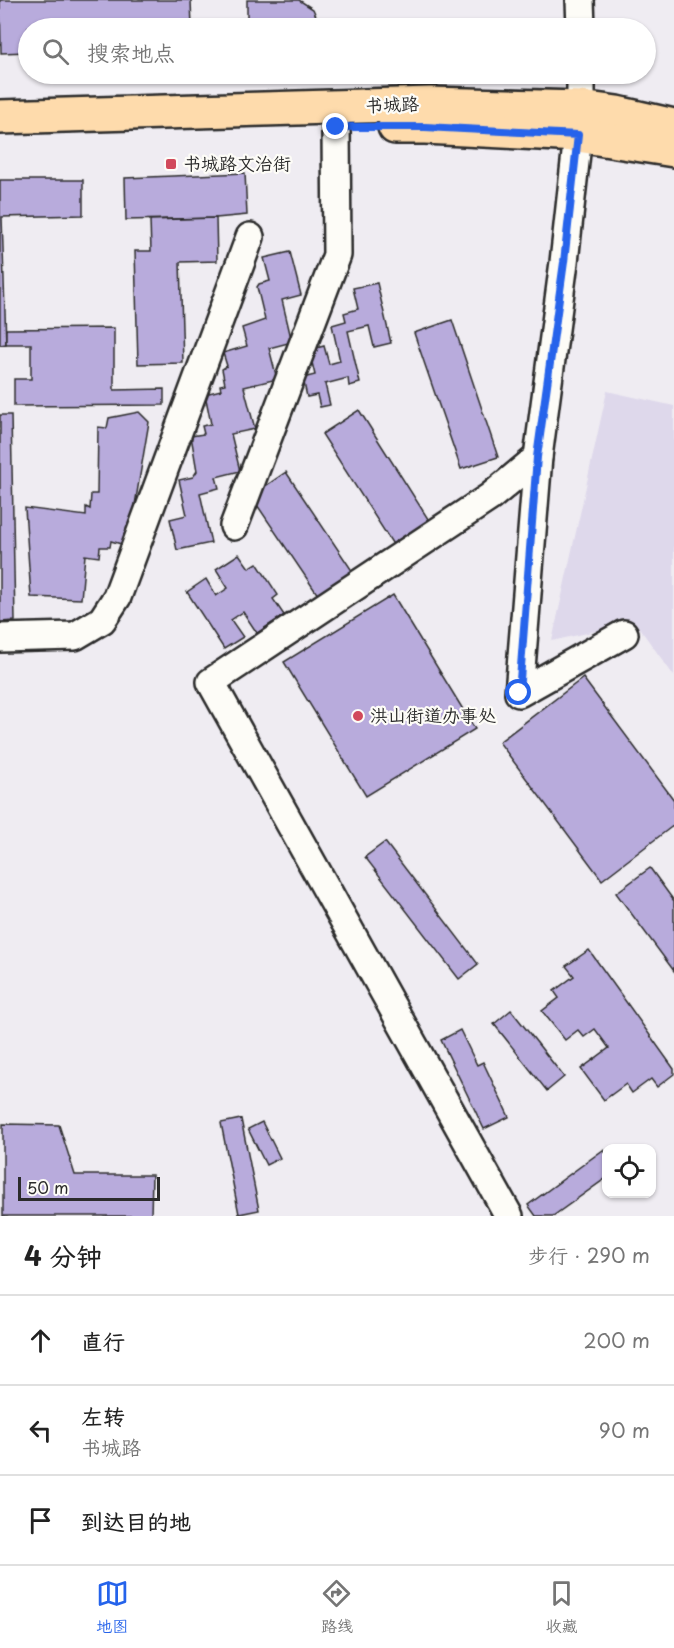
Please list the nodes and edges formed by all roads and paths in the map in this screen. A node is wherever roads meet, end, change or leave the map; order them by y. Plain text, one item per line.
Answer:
1 (580, 0) edge
2 (580, 18) edge
3 (581, 84) edge
4 (0, 117) edge
5 (580, 122) junction
6 (674, 126) edge
7 (336, 127) junction
8 (0, 140) edge
9 (674, 150) edge
10 (250, 237) dead end
11 (537, 457) junction
12 (234, 526) dead end
13 (624, 634) dead end
14 (0, 638) edge
15 (509, 1216) edge

1 - 2 street
3 - 5 street
4 - 5 main road, 书城路
5 - 6 main road, 书城路
5 - 7 main road, 书城路
5 - 9 main road, 书城路
5 - 11 street
7 - 8 main road, 书城路
7 - 12 street
10 - 14 street
11 - 13 street
11 - 15 street

